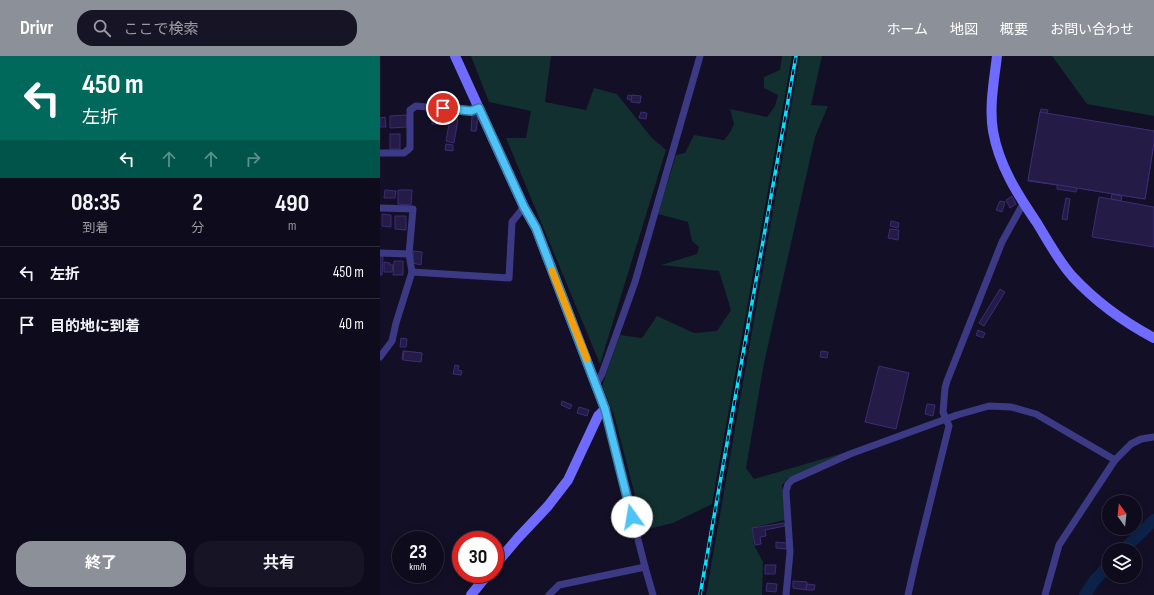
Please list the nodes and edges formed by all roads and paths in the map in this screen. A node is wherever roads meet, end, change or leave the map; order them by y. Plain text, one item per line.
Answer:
1 (455, 56) edge
2 (700, 56) edge
3 (997, 56) edge
4 (479, 108) junction
5 (380, 153) edge
6 (1023, 204) junction
7 (524, 207) junction
8 (380, 208) edge
9 (380, 253) edge
10 (409, 254) junction
11 (412, 272) junction
12 (1154, 338) edge
13 (380, 357) edge
14 (597, 383) junction
15 (605, 409) junction
16 (946, 420) junction
17 (1154, 437) edge
18 (1115, 460) junction
19 (504, 554) edge
20 (645, 567) junction
21 (481, 583) edge
22 (471, 595) edge
23 (549, 595) edge
24 (653, 595) edge
25 (786, 595) edge
26 (908, 595) edge
27 (1046, 595) edge

1 - 4 street
2 - 14 street
3 - 6 street
4 - 5 street
4 - 7 street
6 - 12 street
6 - 16 street
7 - 11 street
7 - 14 street
8 - 10 street
9 - 10 street
10 - 11 street
11 - 13 street
14 - 15 street
15 - 19 street
15 - 20 street
16 - 18 street
16 - 25 street
16 - 26 street
17 - 18 street
18 - 27 street
20 - 23 street
20 - 24 street
21 - 22 street

